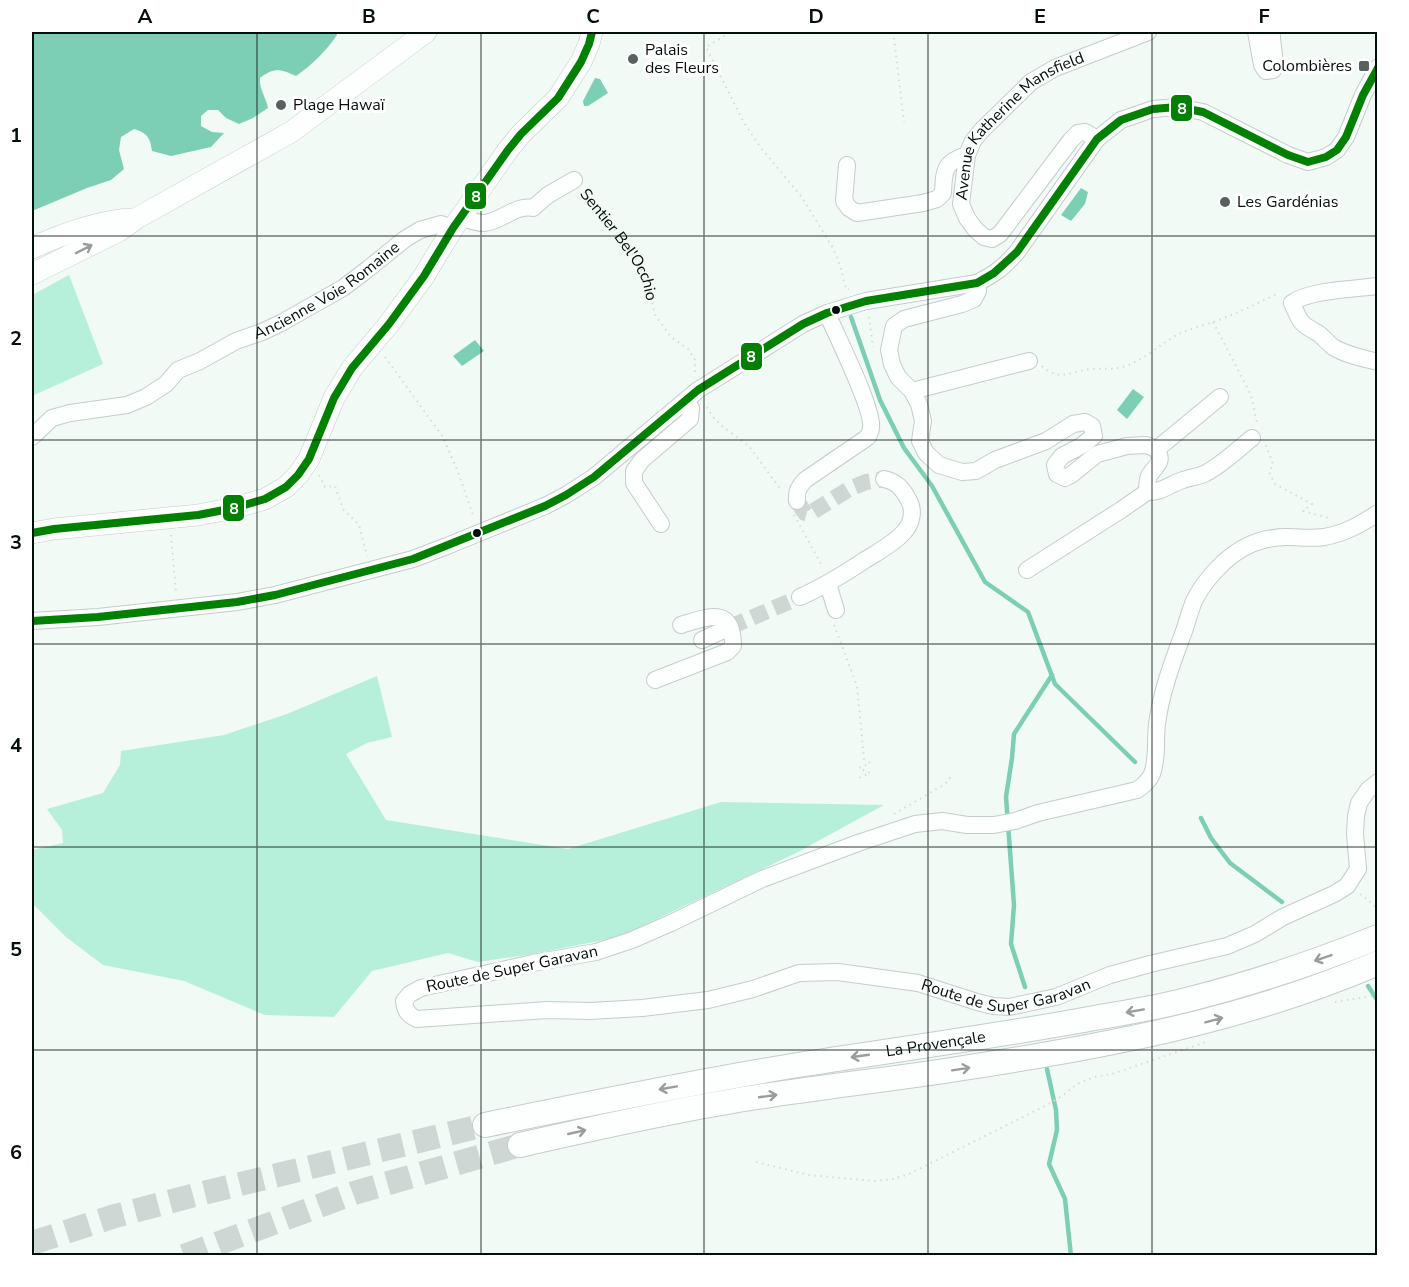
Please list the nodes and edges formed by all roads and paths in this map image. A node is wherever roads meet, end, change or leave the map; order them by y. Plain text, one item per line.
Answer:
1 (426, 32) edge
2 (592, 32) edge
3 (728, 32) edge
4 (895, 32) edge
5 (1148, 32) edge
6 (1256, 32) edge
7 (1272, 32) edge
8 (1377, 67) edge
9 (904, 122) dead end
10 (1097, 139) junction
11 (966, 155) junction
12 (847, 165) dead end
13 (574, 180) joint
14 (137, 218) junction
15 (456, 222) junction
16 (32, 248) edge
17 (32, 274) edge
18 (977, 283) junction
19 (1377, 286) edge
20 (866, 301) junction
21 (1292, 303) junction
22 (827, 313) junction
23 (1213, 322) junction
24 (374, 343) junction
25 (873, 346) dead end
26 (1029, 361) joint
27 (1377, 362) edge
28 (912, 391) junction
29 (692, 395) junction
30 (1220, 397) dead end
31 (1258, 436) junction
32 (32, 437) edge
33 (1157, 449) junction
34 (309, 459) junction
35 (884, 479) dead end
36 (1147, 492) junction
37 (797, 501) dead end
38 (1377, 513) edge
39 (168, 517) junction
40 (661, 524) dead end
41 (1349, 530) junction
42 (480, 532) junction
43 (32, 533) edge
44 (371, 570) junction
45 (1027, 570) dead end
46 (828, 584) junction
47 (800, 597) tunnel mouth
48 (178, 608) junction
49 (836, 610) dead end
50 (32, 621) edge
51 (681, 625) dead end
52 (730, 627) junction
53 (702, 640) dead end
54 (655, 680) dead end
55 (953, 774) dead end
56 (1377, 782) edge
57 (892, 815) dead end
58 (1347, 886) junction
59 (1377, 910) edge
60 (1377, 938) edge
61 (1377, 963) edge
62 (1377, 995) edge
63 (1332, 1003) dead end
64 (1206, 1042) dead end
65 (485, 1125) tunnel mouth
66 (520, 1145) tunnel mouth
67 (756, 1162) dead end

1 - 14 main road
2 - 15 main road
3 - 20 path
4 - 9 path
5 - 11 street, Avenue Katherine Mansfield
6 - 7 street
8 - 10 street
10 - 11 street, Avenue Katherine Mansfield
10 - 18 street
11 - 12 street
13 - 15 street, Sentier Bel'Occhio
13 - 29 path, Sentier Bel'Occhio
14 - 16 main road
17 -> 14 main road
15 - 24 main road
15 - 32 street, Ancienne Voie Romaine
18 - 20 street
18 - 28 street
19 - 21 street
20 - 22 street
20 - 25 path
21 - 23 path
21 - 27 street
22 - 29 street
22 - 37 street
23 - 26 path
23 - 31 path
24 - 34 main road
24 - 42 path
26 - 28 street
28 - 33 street
29 - 40 street
29 - 42 street
30 - 33 street
31 - 36 street
31 - 41 path
33 - 36 street
34 - 39 main road
34 - 44 path
35 - 46 street
36 - 45 street
38 - 41 street, Route de Super Garavan
39 - 43 main road
39 - 48 path
41 - 58 street, Route de Super Garavan
42 - 44 street
44 - 48 street
46 - 47 street
46 - 49 street
48 - 50 street
51 - 52 street
52 - 53 street
52 - 54 street
55 - 57 path
56 - 58 street
58 - 59 path
60 -> 65 highway, La Provençale
66 -> 61 highway, La Provençale
62 - 63 path
64 - 67 path

